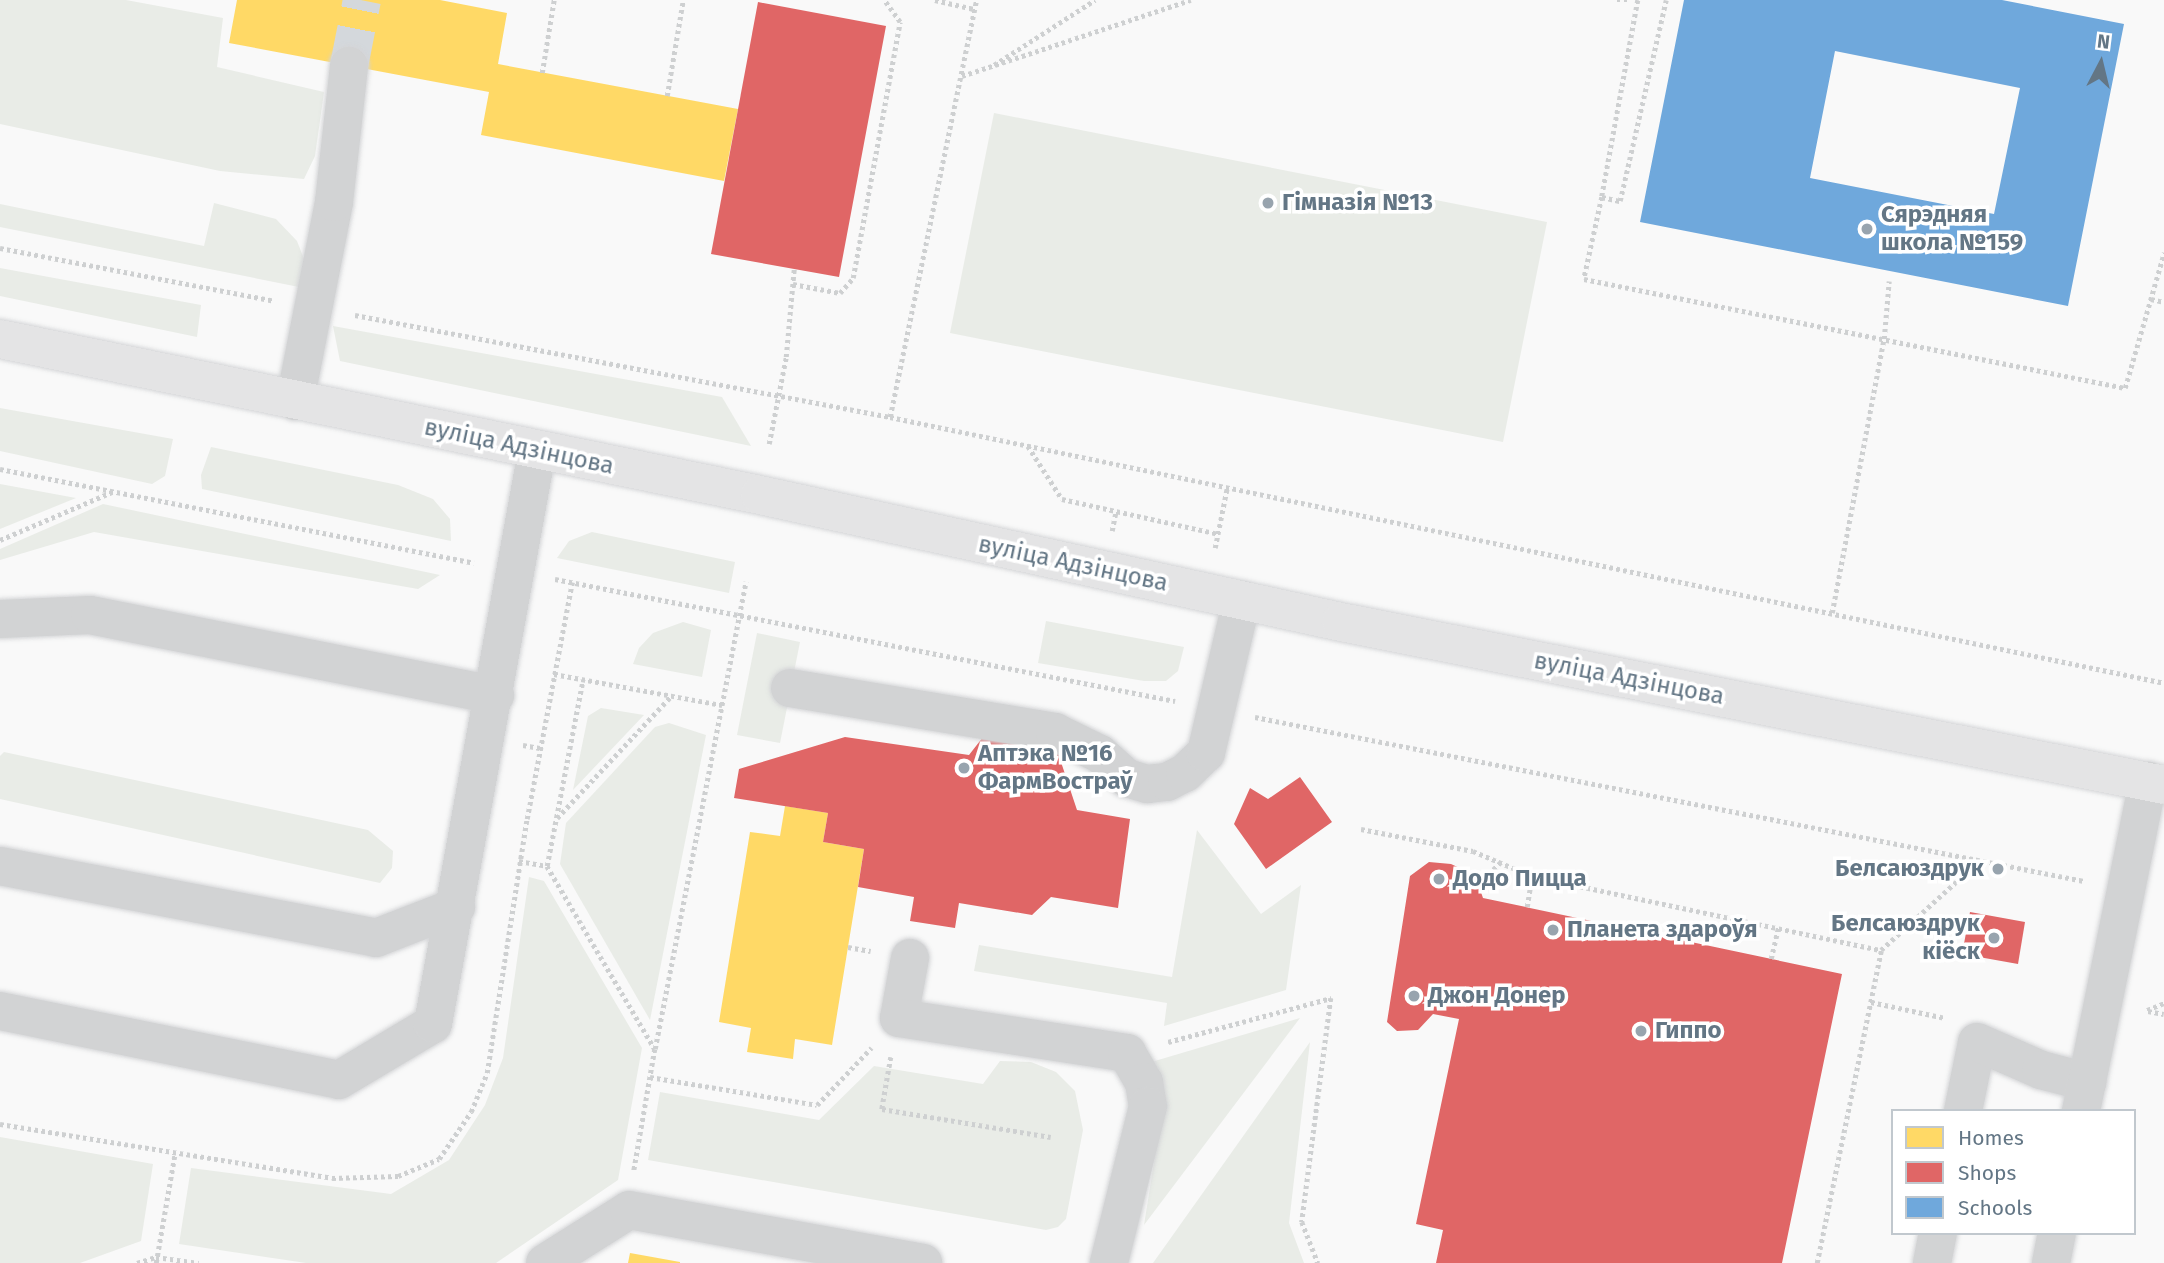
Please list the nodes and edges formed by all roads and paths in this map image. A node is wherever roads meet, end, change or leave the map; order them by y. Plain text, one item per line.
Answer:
1 (554, 0) edge
2 (683, 0) edge
3 (884, 0) edge
4 (935, 0) edge
5 (976, 0) edge
6 (1096, 0) edge
7 (1191, 0) edge
8 (1617, 0) edge
9 (1630, 0) edge
10 (1638, 0) edge
11 (1667, 0) edge
12 (974, 9) junction
13 (349, 66) tunnel mouth
14 (988, 69) junction
15 (542, 73) dead end
16 (962, 76) junction
17 (667, 96) dead end
18 (1602, 197) junction
19 (0, 248) edge
20 (2164, 253) edge
21 (794, 269) dead end
22 (1889, 281) dead end
23 (793, 284) junction
24 (2151, 299) junction
25 (2164, 302) edge
26 (314, 307) junction
27 (0, 339) edge
28 (1884, 339) junction
29 (777, 394) junction
30 (295, 401) junction
31 (890, 417) junction
32 (769, 444) dead end
33 (1028, 446) junction
34 (537, 451) junction
35 (0, 469) edge
36 (1227, 488) junction
37 (114, 491) junction
38 (1218, 534) junction
39 (0, 540) edge
40 (1215, 548) dead end
41 (516, 571) junction
42 (572, 582) junction
43 (746, 583) dead end
44 (1242, 600) junction
45 (1832, 612) junction
46 (740, 615) junction
47 (0, 619) edge
48 (554, 674) junction
49 (583, 679) junction
50 (2164, 683) edge
51 (790, 688) dead end
52 (495, 695) junction
53 (671, 695) junction
54 (722, 705) junction
55 (1220, 710) junction
56 (2156, 783) edge
57 (556, 819) junction
58 (1361, 829) dead end
59 (1980, 860) junction
60 (1501, 862) junction
61 (0, 866) edge
62 (547, 866) junction
63 (1532, 876) junction
64 (1478, 884) dead end
65 (2126, 889) junction
66 (456, 908) junction
67 (1527, 908) dead end
68 (1778, 928) junction
69 (1881, 950) junction
70 (911, 958) dead end
71 (1772, 959) dead end
72 (1871, 1002) junction
73 (2164, 1003) edge
74 (0, 1011) edge
75 (2164, 1014) edge
76 (899, 1018) junction
77 (1952, 1019) dead end
78 (655, 1049) junction
79 (1127, 1054) junction
80 (650, 1077) junction
81 (2084, 1096) edge
82 (1963, 1109) edge
83 (0, 1124) edge
84 (1051, 1138) dead end
85 (634, 1174) dead end
86 (1938, 1235) edge
87 (2057, 1235) edge
88 (157, 1261) edge
89 (137, 1263) edge
90 (199, 1263) edge
91 (545, 1263) edge
92 (923, 1263) edge
93 (1109, 1263) edge
94 (1318, 1263) edge
95 (1817, 1263) edge
96 (1932, 1263) edge
97 (2050, 1263) edge

1 - 15 path
2 - 17 path
3 - 23 path
4 - 12 path
5 - 12 path
6 - 14 path
7 - 14 path
8 - 9 path
10 - 18 path
11 - 18 path
12 - 16 path
13 - 26 street
14 - 16 path
16 - 31 path
18 - 28 path
19 - 26 path
20 - 24 path
21 - 23 path
22 - 28 path
23 - 29 path
24 - 25 path
24 - 28 path
26 - 29 path
26 - 30 street
27 - 30 main road, вуліца Адзінцова
28 - 45 path
29 - 31 path
29 - 32 path
30 - 34 main road, вуліца Адзінцова
31 - 33 path
33 - 36 path
33 - 38 path
34 - 41 street
34 - 44 main road, вуліца Адзінцова
35 - 37 path
36 - 38 path
36 - 45 path
37 - 39 path
37 - 41 path
38 - 40 path
41 - 42 path
41 - 52 street
42 - 46 path
42 - 48 path
43 - 46 path
44 - 55 street
44 - 56 main road, вуліца Адзінцова
45 - 50 path
46 - 54 path
46 - 55 path
47 - 52 street
48 - 49 path
48 - 62 path
49 - 53 path
49 - 57 path
51 - 55 street
52 - 66 street
53 - 54 path
53 - 57 path
54 - 78 path
55 - 59 path
56 - 65 street, вуліца Адзінцова
57 - 62 path
58 - 60 path
59 - 65 path
59 - 69 path
60 - 63 path
60 - 64 path
61 - 66 street
62 - 78 path
63 - 67 path
63 - 68 path
65 - 81 street, вуліца Адзінцова
66 - 74 street
68 - 69 path
68 - 71 path
69 - 72 path
70 - 76 street
72 - 77 path
72 - 95 path
73 - 75 path
76 - 79 street
76 - 80 path
76 - 84 path
78 - 80 path
79 - 93 street
79 - 94 path
80 - 85 path
81 - 82 street
83 - 88 path
86 - 96 street
87 - 97 street
88 - 89 path
88 - 90 path
91 - 92 street

